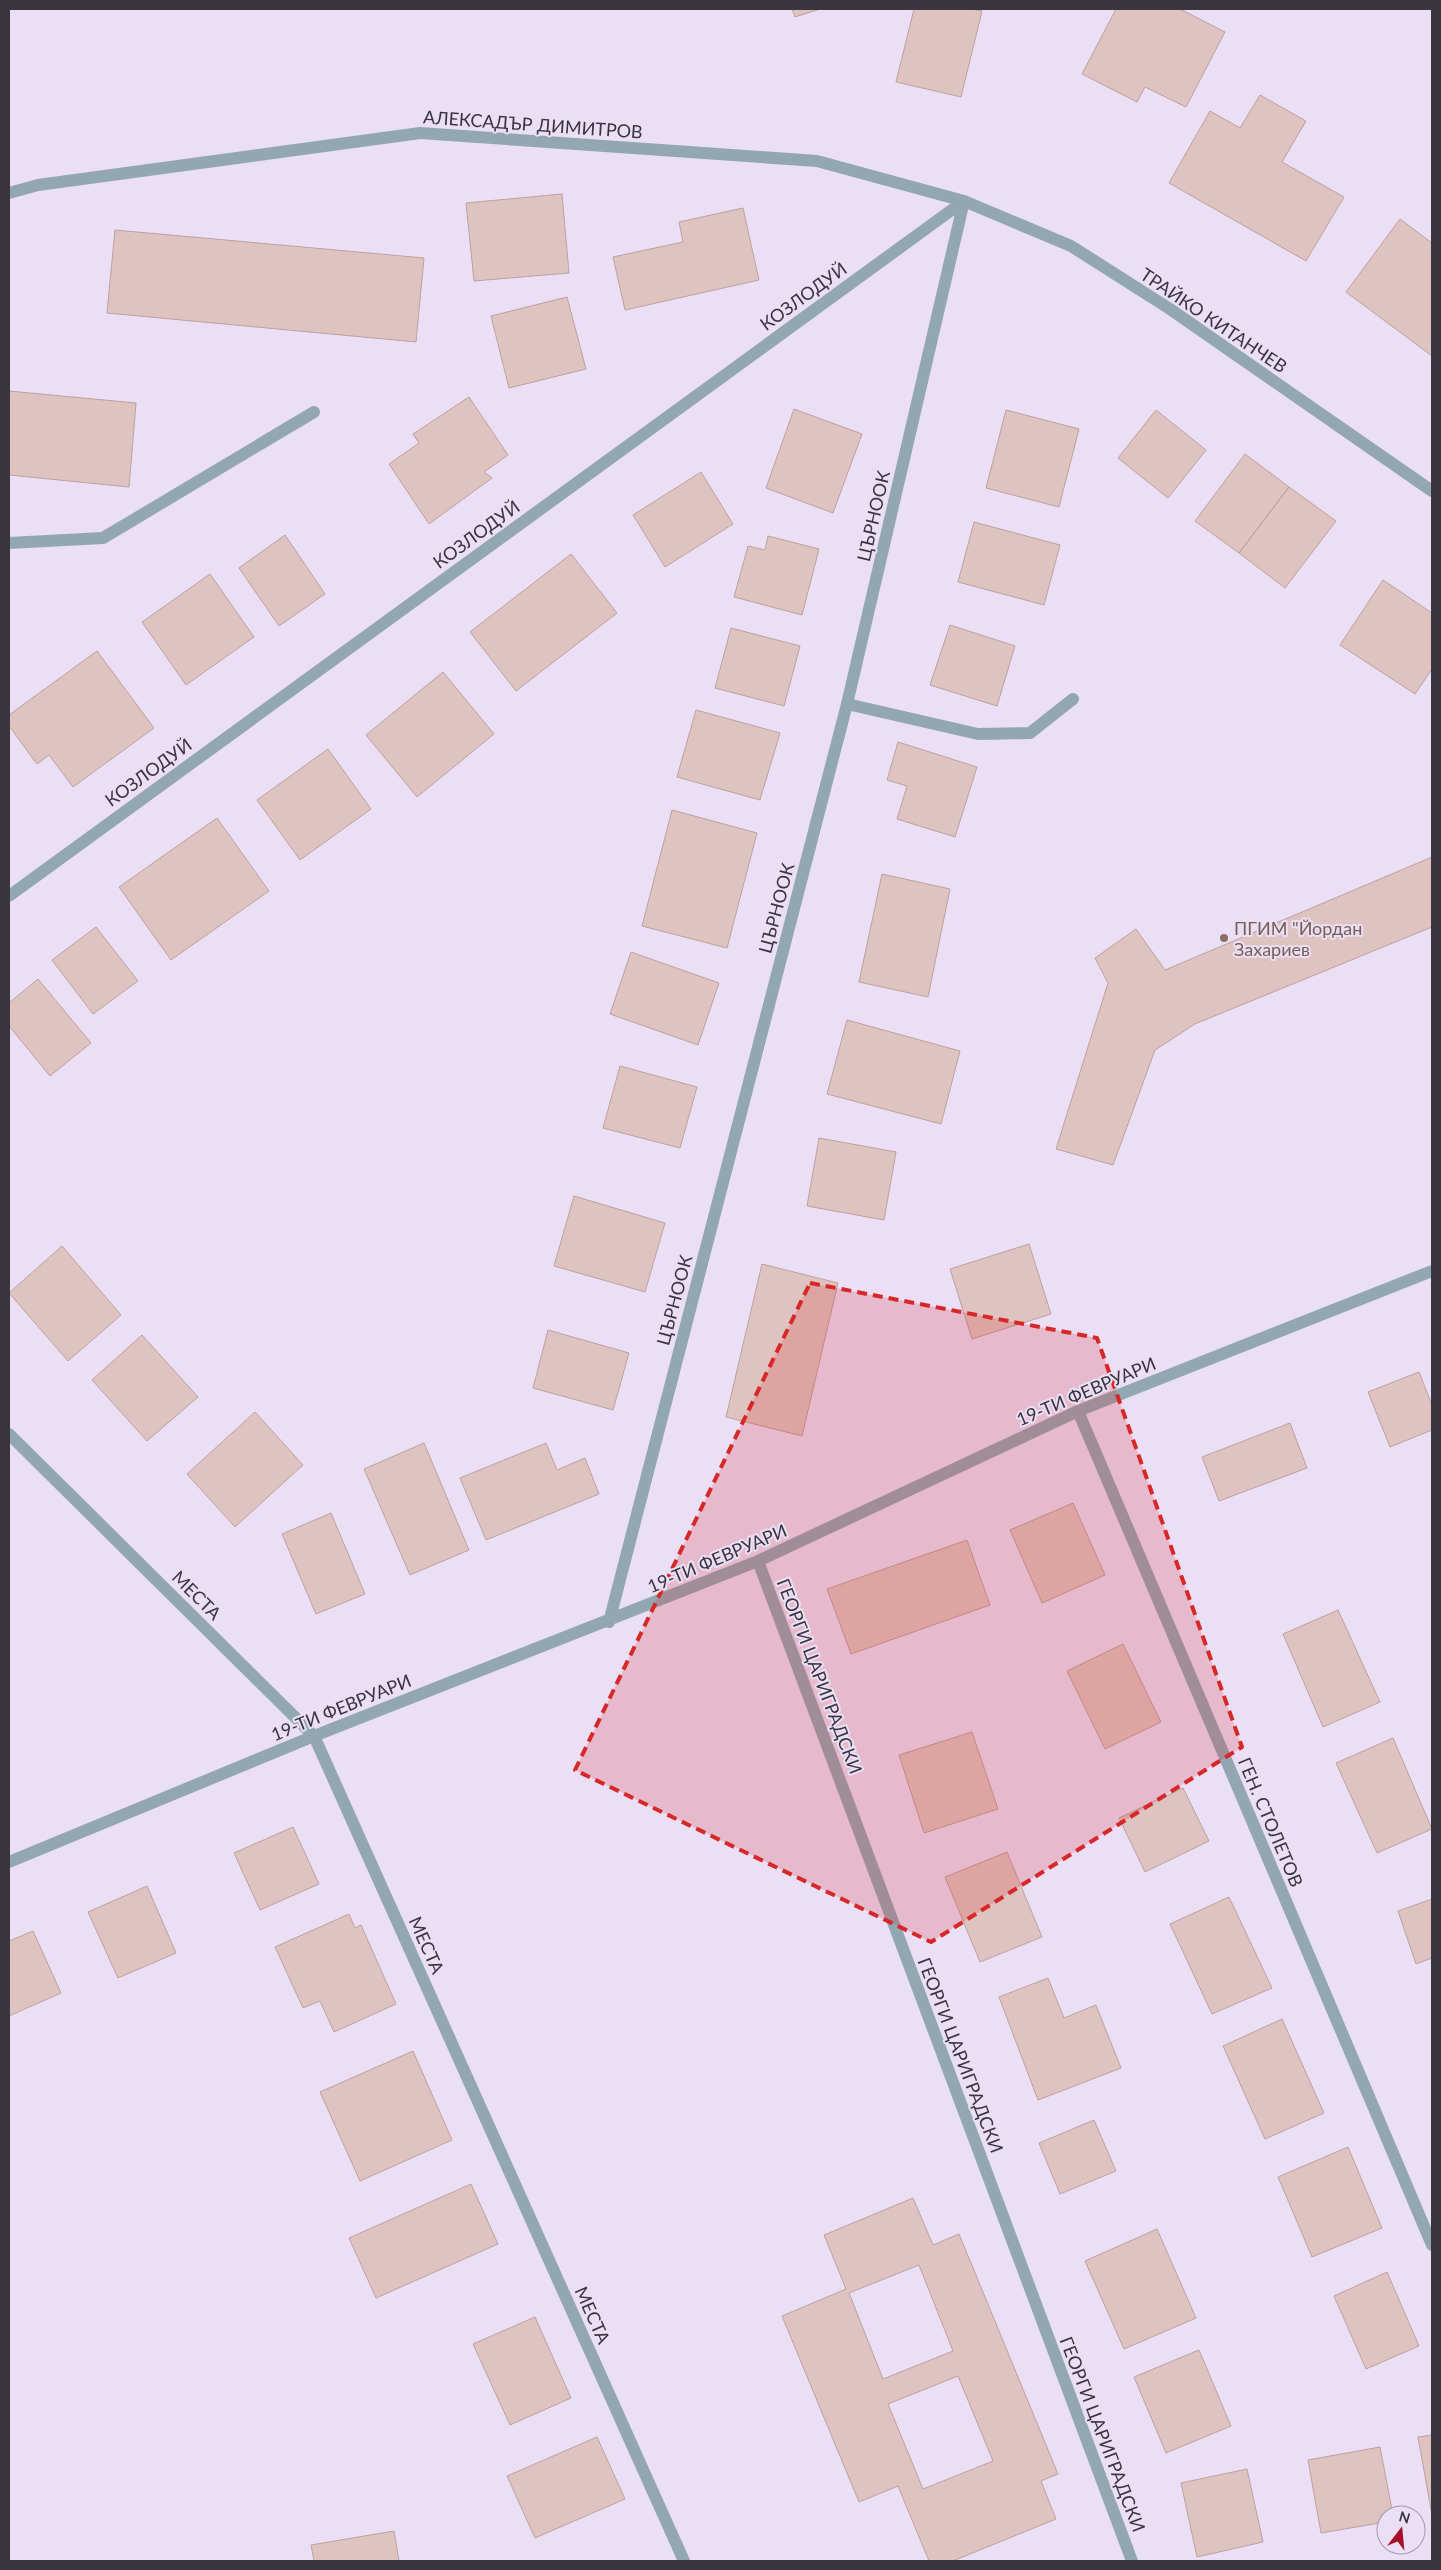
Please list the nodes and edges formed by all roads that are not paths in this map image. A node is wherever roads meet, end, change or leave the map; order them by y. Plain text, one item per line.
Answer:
1 (9, 193) edge
2 (964, 201) junction
3 (314, 412) dead end
4 (1432, 491) edge
5 (9, 542) edge
6 (1073, 699) dead end
7 (847, 704) junction
8 (9, 896) edge
9 (1432, 1271) edge
10 (1078, 1412) junction
11 (9, 1434) edge
12 (758, 1561) junction
13 (609, 1622) junction
14 (314, 1736) junction
15 (9, 1862) edge
16 (1432, 2245) edge
17 (684, 2561) edge
18 (1132, 2561) edge

1 - 2 street, АЛЕКСАДЪР ДИМИТРОВ
2 - 4 street, ТРАЙКО КИТАНЧЕВ
2 - 7 street, ЦЪРНООК
2 - 8 street, КОЗЛОДУЙ
3 - 5 street
6 - 7 street
7 - 13 street, ЦЪРНООК
9 - 10 street, 19-ТИ ФЕВРУАРИ
10 - 12 street, 19-ТИ ФЕВРУАРИ
10 - 16 street, ГЕН. СТОЛЕТОВ
11 - 14 street, МЕСТА
12 - 13 street, 19-ТИ ФЕВРУАРИ
12 - 18 street, ГЕОРГИ ЦАРИГРАДСКИ
13 - 14 street, 19-ТИ ФЕВРУАРИ
14 - 15 street, 19-ТИ ФЕВРУАРИ
14 - 17 street, МЕСТА

